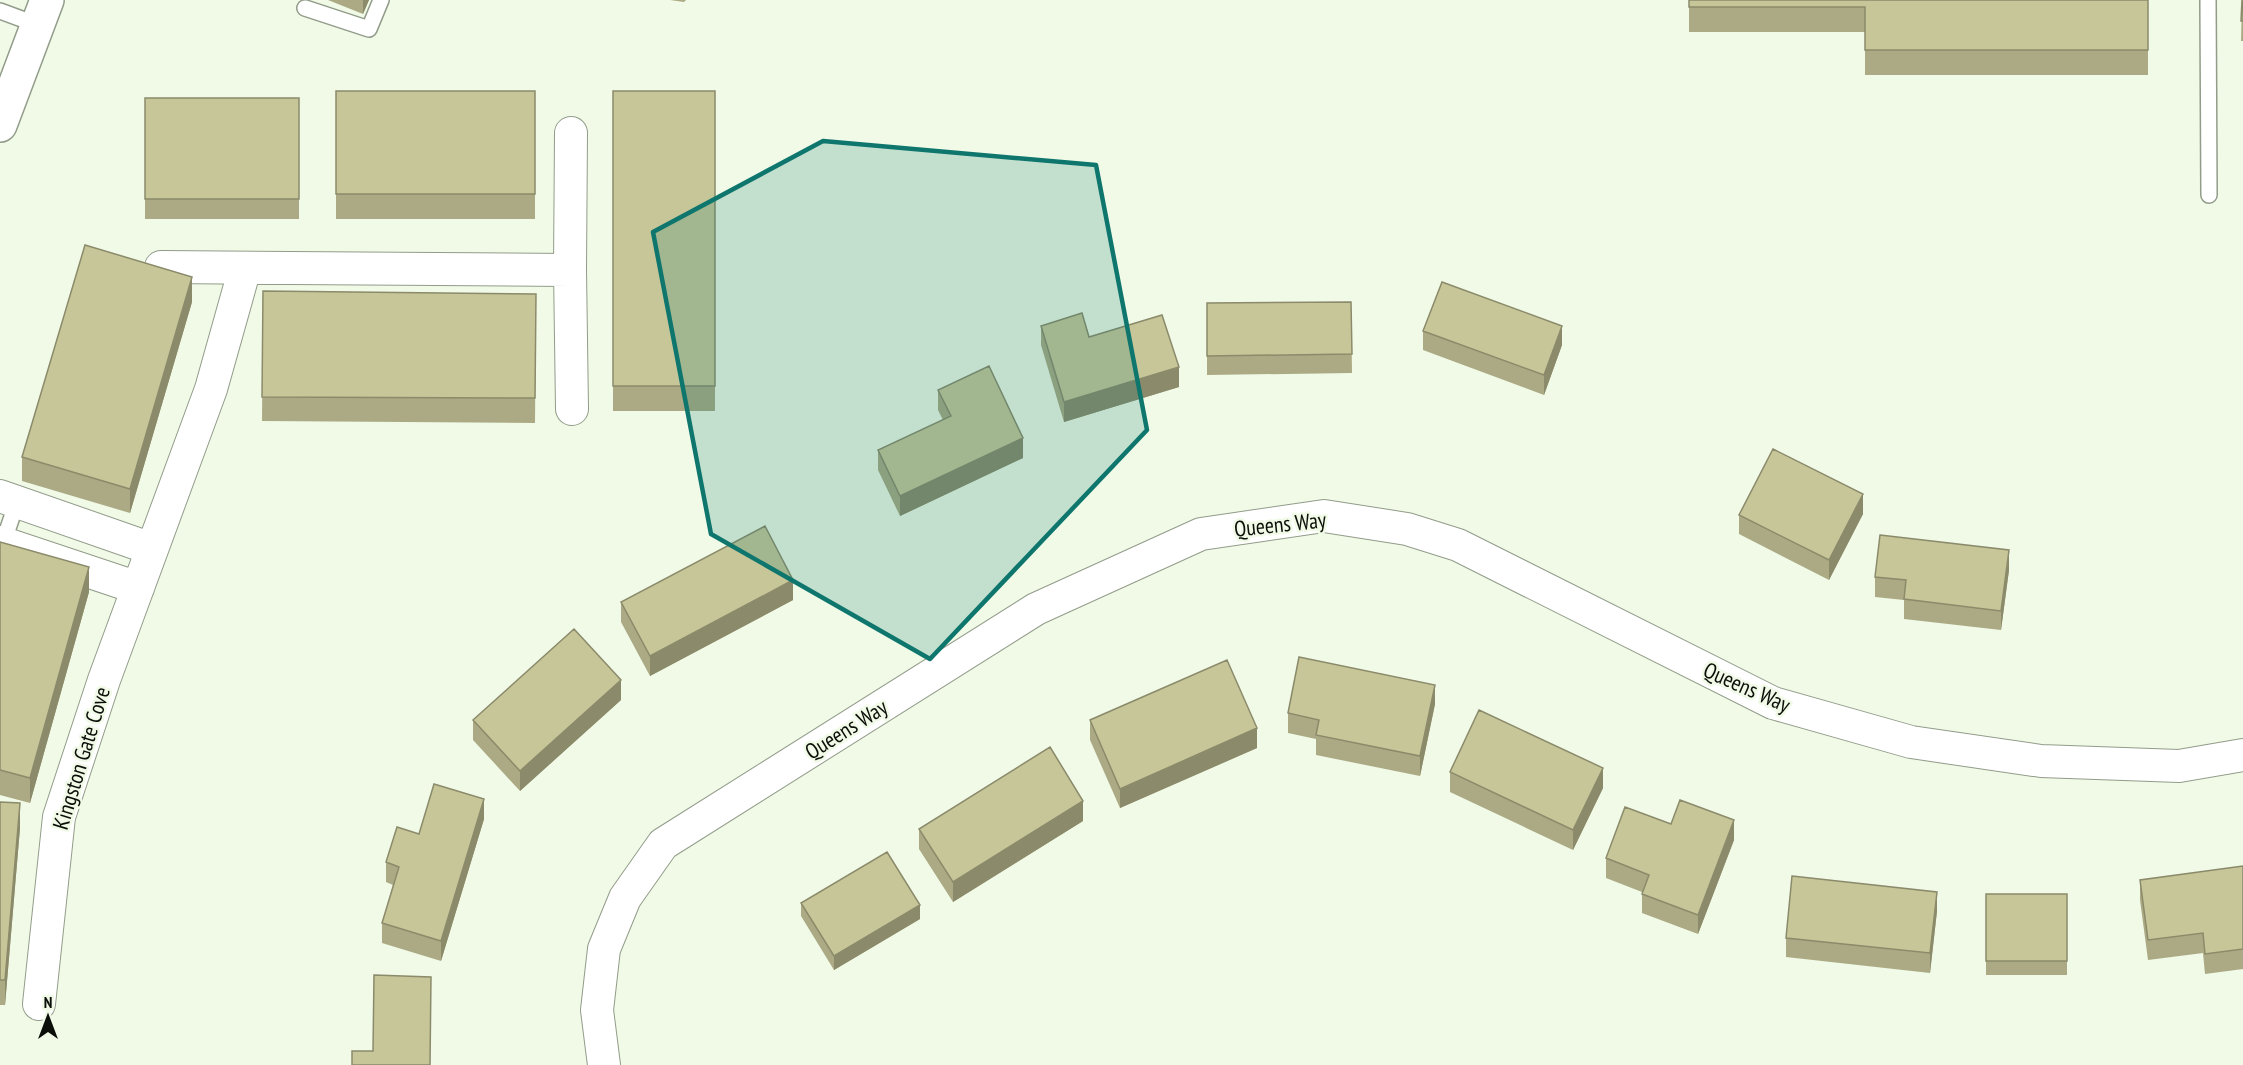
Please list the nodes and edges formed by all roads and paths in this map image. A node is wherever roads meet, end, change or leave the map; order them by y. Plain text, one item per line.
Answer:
1 (381, 0) edge
2 (2208, 0) edge
3 (304, 8) dead end
4 (0, 11) edge
5 (43, 13) edge
6 (0, 125) edge
7 (571, 133) dead end
8 (2210, 195) dead end
9 (161, 267) edge
10 (245, 268) junction
11 (570, 270) junction
12 (572, 409) dead end
13 (8, 499) edge
14 (2, 542) edge
15 (152, 549) junction
16 (138, 588) junction
17 (2243, 755) edge
18 (39, 1004) dead end
19 (604, 1065) edge

1 - 3 lane
2 - 8 lane
4 - 5 lane
5 - 6 street
7 - 11 street
9 - 10 street
10 - 11 street
10 - 15 street, Kingston Gate Cove
11 - 12 street
13 - 14 lane
13 - 15 street
14 - 16 street
15 - 16 street, Kingston Gate Cove
16 - 18 street, Kingston Gate Cove
17 - 19 street, Queens Way

